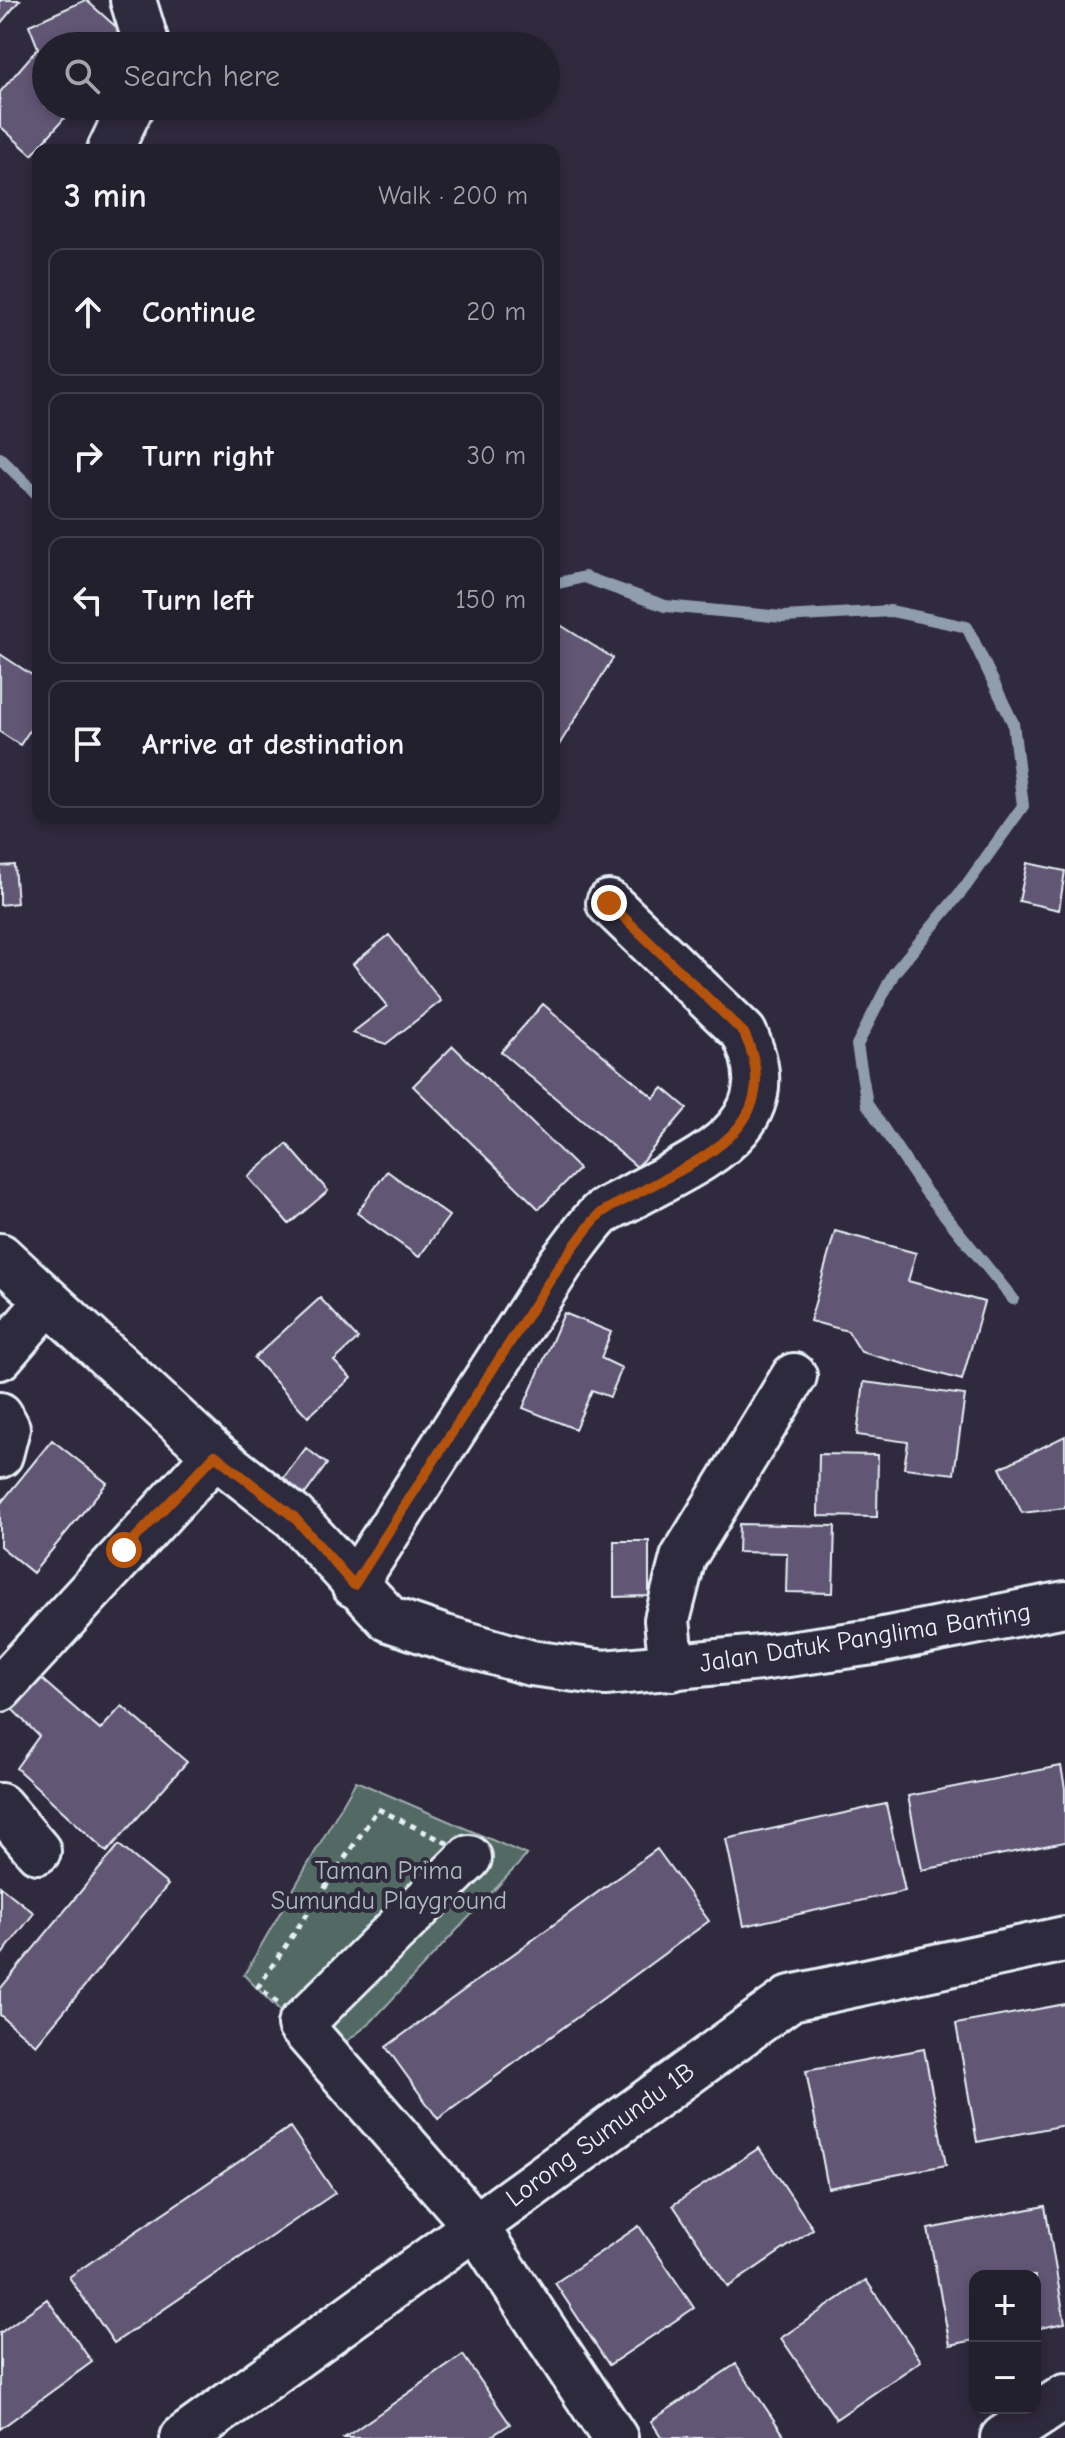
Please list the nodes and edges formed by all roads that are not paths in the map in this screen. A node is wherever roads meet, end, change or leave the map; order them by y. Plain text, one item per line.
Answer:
1 (133, 0) edge
2 (143, 32) edge
3 (124, 120) edge
4 (113, 144) edge
5 (609, 903) dead end
6 (0, 1256) edge
7 (47, 1302) junction
8 (0, 1357) edge
9 (794, 1376) dead end
10 (0, 1415) edge
11 (0, 1455) edge
12 (215, 1455) junction
13 (354, 1585) junction
14 (1065, 1604) edge
15 (672, 1668) junction
16 (0, 1689) edge
17 (0, 1806) edge
18 (38, 1851) dead end
19 (463, 1853) road end
20 (1065, 1939) edge
21 (474, 2224) junction
22 (1065, 2397) edge
23 (183, 2438) edge
24 (615, 2438) edge
25 (1003, 2438) edge

1 - 2 street
3 - 4 street
5 - 13 street
6 - 7 street, Jalan Datuk Panglima Banting
7 - 8 street
7 - 12 street, Jalan Datuk Panglima Banting
9 - 15 street
10 - 11 street
12 - 13 street, Jalan Datuk Panglima Banting
12 - 16 street
13 - 15 street, Jalan Datuk Panglima Banting
14 - 15 street, Jalan Datuk Panglima Banting
17 - 18 street
19 - 21 street
20 - 21 street, Lorong Sumundu 1B
21 - 23 street, Lorong Sumundu 1B
21 - 24 street
22 - 25 street

